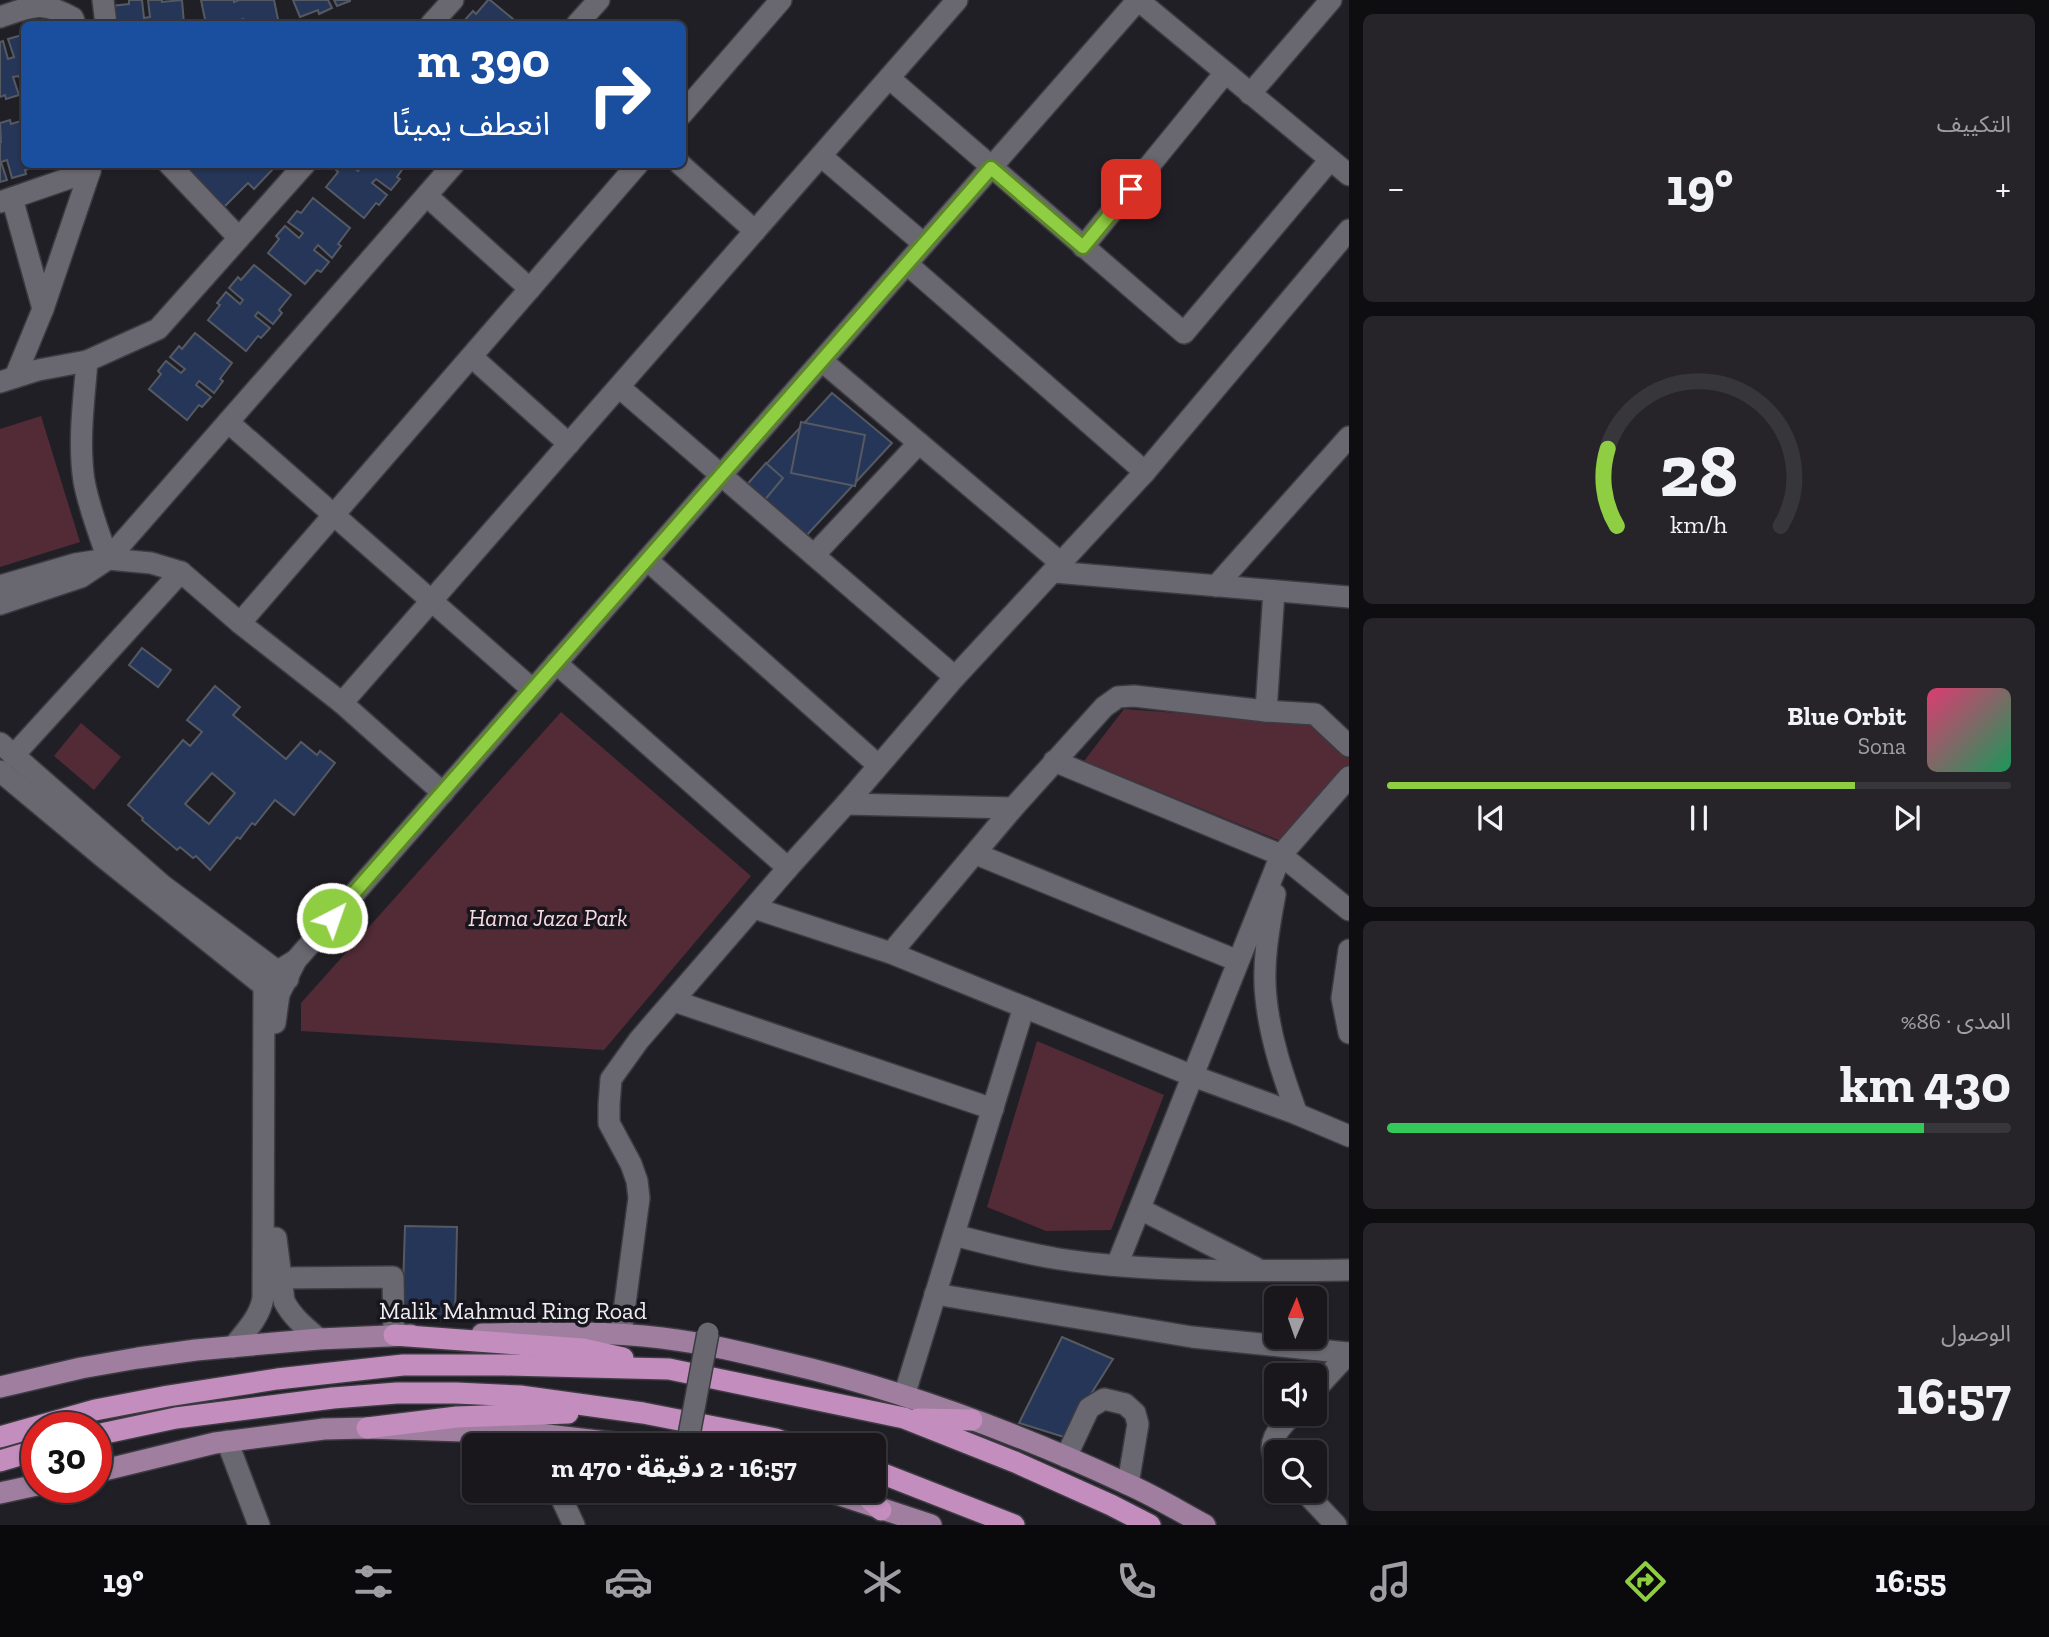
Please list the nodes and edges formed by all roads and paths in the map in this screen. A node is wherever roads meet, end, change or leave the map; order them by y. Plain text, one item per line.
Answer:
1 (103, 0) edge
2 (453, 0) edge
3 (599, 0) edge
4 (781, 0) edge
5 (957, 0) edge
6 (1138, 0) edge
7 (1331, 0) edge
8 (0, 16) edge
9 (74, 21) edge
10 (106, 21) edge
11 (434, 21) edge
12 (586, 21) edge
13 (1225, 73) junction
14 (889, 78) junction
15 (1250, 94) junction
16 (686, 106) edge
17 (821, 156) junction
18 (1330, 160) junction
19 (90, 168) edge
20 (173, 168) edge
21 (301, 168) edge
22 (451, 168) edge
23 (635, 168) edge
24 (684, 168) edge
25 (991, 168) junction
26 (1349, 176) edge
27 (427, 196) junction
28 (6, 200) edge
29 (1349, 230) edge
30 (755, 231) junction
31 (239, 238) junction
32 (924, 244) junction
33 (1083, 247) junction
34 (907, 264) junction
35 (530, 289) junction
36 (43, 309) junction
37 (471, 357) junction
38 (87, 361) junction
39 (822, 361) junction
40 (7, 380) edge
41 (619, 387) junction
42 (228, 422) junction
43 (1349, 438) edge
44 (919, 443) junction
45 (569, 444) junction
46 (1145, 472) junction
47 (721, 475) junction
48 (334, 515) junction
49 (814, 555) junction
50 (108, 559) junction
51 (647, 560) junction
52 (1058, 568) junction
53 (181, 572) junction
54 (0, 586) edge
55 (1216, 586) junction
56 (1275, 591) junction
57 (1349, 597) edge
58 (432, 601) junction
59 (0, 604) edge
60 (240, 623) junction
61 (556, 663) junction
62 (955, 677) junction
63 (533, 690) junction
64 (342, 703) junction
65 (1266, 711) junction
66 (1349, 746) edge
67 (4, 757) edge
68 (1054, 761) junction
69 (878, 765) junction
70 (1349, 777) edge
71 (443, 793) junction
72 (846, 804) junction
73 (1013, 808) junction
74 (976, 853) junction
75 (1281, 855) junction
76 (788, 868) junction
77 (754, 908) junction
78 (1349, 910) edge
79 (1349, 950) edge
80 (891, 953) junction
81 (1238, 961) junction
82 (281, 978) junction
83 (674, 1001) junction
84 (1024, 1007) junction
85 (1349, 1033) edge
86 (1193, 1076) junction
87 (993, 1109) junction
88 (1297, 1114) junction
89 (1349, 1136) edge
90 (1140, 1209) junction
91 (954, 1235) junction
92 (1117, 1265) junction
93 (1349, 1270) edge
94 (1262, 1271) junction
95 (281, 1278) junction
96 (935, 1294) junction
97 (708, 1333) dead end
98 (621, 1334) junction
99 (394, 1335) junction
100 (319, 1339) junction
101 (233, 1347) junction
102 (1349, 1353) edge
103 (669, 1369) junction
104 (1327, 1377) edge
105 (0, 1385) edge
106 (904, 1396) junction
107 (643, 1413) junction
108 (904, 1418) junction
109 (972, 1420) junction
110 (367, 1428) junction
111 (112, 1432) edge
112 (689, 1433) edge
113 (745, 1433) edge
114 (462, 1434) edge
115 (0, 1437) edge
116 (227, 1441) junction
117 (21, 1455) edge
118 (1066, 1457) junction
119 (0, 1461) edge
120 (112, 1468) edge
121 (886, 1475) edge
122 (1128, 1484) junction
123 (21, 1488) edge
124 (0, 1493) edge
125 (564, 1503) edge
126 (861, 1503) edge
127 (874, 1503) edge
128 (1315, 1503) edge
129 (881, 1510) junction
130 (929, 1524) edge
131 (260, 1525) edge
132 (574, 1525) edge
133 (1014, 1525) edge
134 (1150, 1525) edge
135 (1205, 1525) edge
136 (1336, 1525) edge

1 - 10 street
2 - 11 street
3 - 12 street
4 - 16 street
5 - 14 street
6 - 13 street
6 - 25 street
7 - 15 street
8 - 9 street
13 - 15 street
13 - 33 street
14 - 17 street
14 - 25 street
15 - 18 street
17 - 30 street
17 - 32 street
18 - 26 street
18 - 33 street
19 - 28 street
19 - 36 street
20 - 31 street
21 - 31 street
22 - 27 street
23 - 35 street
24 - 30 street
25 - 32 street
25 - 33 street
27 - 35 street
27 - 42 street
28 - 36 street
29 - 46 street
30 - 41 street
31 - 38 street
32 - 34 street
34 - 39 street
34 - 46 street
35 - 37 street
36 - 40 street
37 - 45 street
37 - 48 street
38 - 40 street
38 - 50 street
39 - 44 street
39 - 47 street
41 - 45 street
41 - 47 street
42 - 48 street
42 - 50 street
43 - 55 street
44 - 49 street
44 - 52 street
45 - 58 street
46 - 52 street
47 - 49 street
47 - 51 street
48 - 58 street
48 - 60 street
49 - 62 street
50 - 53 street
50 - 54 street
50 - 59 street
51 - 61 street
51 - 69 street
52 - 55 street
52 - 62 street
53 - 60 street
53 - 67 street
55 - 56 street
56 - 57 street
56 - 65 street
58 - 63 street
58 - 64 street
60 - 64 street
61 - 63 street
61 - 76 street
62 - 69 street
63 - 71 street
64 - 71 street
65 - 66 street
65 - 68 street
67 - 82 street
68 - 73 street
68 - 75 street
69 - 72 street
70 - 75 street
71 - 82 street
72 - 73 street
72 - 76 street
73 - 74 street
74 - 80 street
74 - 81 street
75 - 78 street
75 - 81 street
75 - 88 street
76 - 77 street
77 - 80 street
77 - 83 street
79 - 85 street
80 - 84 street
81 - 86 street
82 - 95 street
82 - 101 street
83 - 87 street
83 - 98 street
84 - 86 street
84 - 87 street
86 - 88 street
86 - 90 street
87 - 91 street
88 - 89 street
90 - 92 street
90 - 94 street
91 - 92 street
91 - 96 street
92 - 94 street
93 - 94 street
95 - 99 street
95 - 100 street
96 - 102 street
96 - 106 street
97 - 112 street, bridge
98 - 99 main road, Malik Mahmud Ring Road
98 - 106 main road, Malik Mahmud Ring Road
99 - 100 main road, Malik Mahmud Ring Road
99 - 103 highway
100 - 101 main road, Malik Mahmud Ring Road
101 - 105 main road, Malik Mahmud Ring Road
102 - 104 street
103 - 108 highway
103 - 115 highway
106 - 109 main road, Malik Mahmud Ring Road
107 - 110 highway
107 - 111 highway
107 - 113 highway
108 - 109 highway
108 - 134 highway
109 - 118 main road, Malik Mahmud Ring Road
110 - 114 main road
110 - 116 main road
116 - 120 main road
116 - 131 street
117 - 119 highway
118 - 122 main road, Malik Mahmud Ring Road
118 - 122 street
121 - 133 highway
122 - 135 main road, Malik Mahmud Ring Road
123 - 124 main road
125 - 132 street
126 - 129 main road
127 - 129 highway
128 - 136 street
129 - 130 main road

